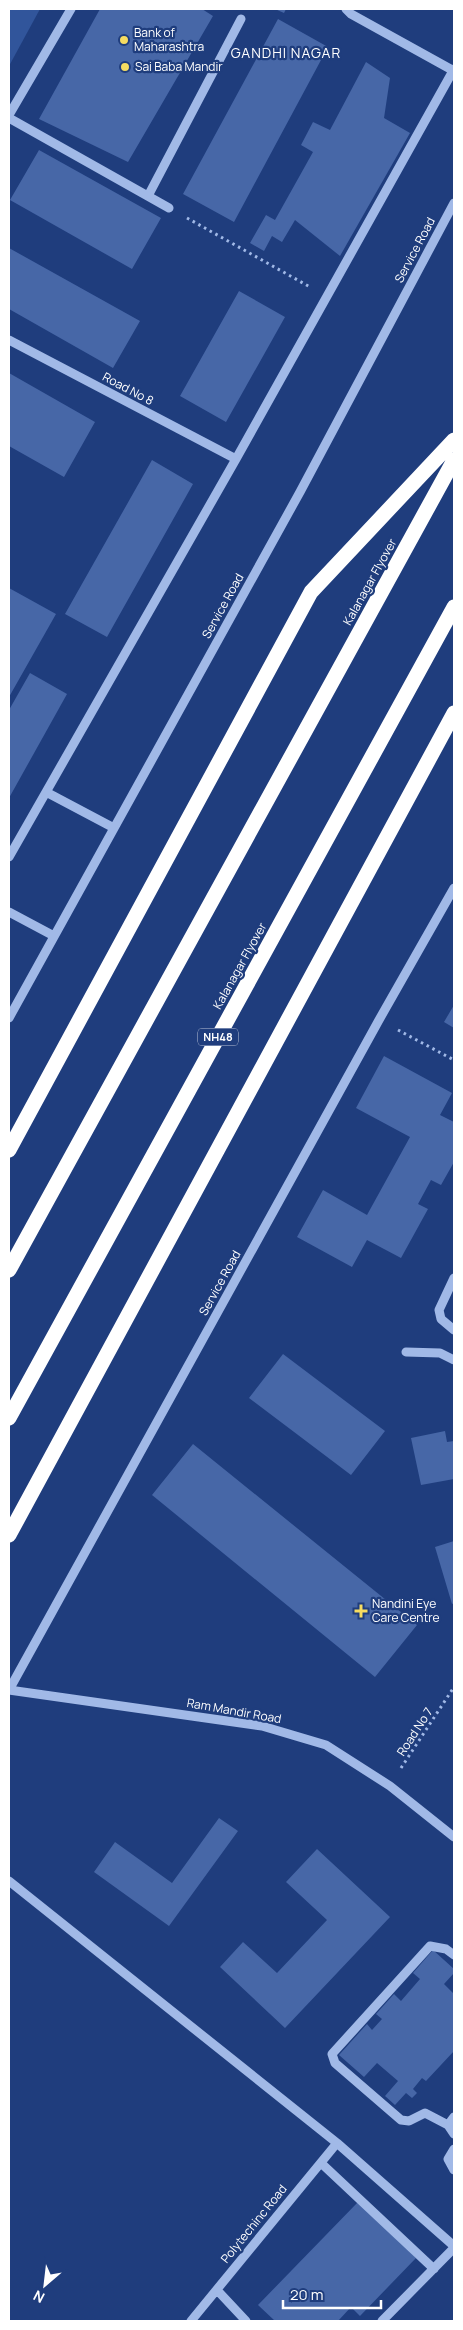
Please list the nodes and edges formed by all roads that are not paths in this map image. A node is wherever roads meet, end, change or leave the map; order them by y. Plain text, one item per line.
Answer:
1 (71, 9) edge
2 (346, 9) edge
3 (241, 19) dead end
4 (454, 70) edge
5 (9, 117) edge
6 (148, 196) junction
7 (454, 203) edge
8 (169, 208) road end
9 (9, 340) edge
10 (454, 440) edge
11 (236, 459) junction
12 (454, 460) edge
13 (454, 606) edge
14 (454, 713) edge
15 (46, 792) junction
16 (114, 828) junction
17 (9, 857) edge
18 (454, 888) edge
19 (9, 912) edge
20 (54, 936) junction
21 (9, 1018) edge
22 (9, 1150) edge
23 (9, 1270) edge
24 (454, 1278) edge
25 (454, 1330) edge
26 (406, 1352) dead end
27 (454, 1360) edge
28 (9, 1418) edge
29 (9, 1535) edge
30 (9, 1690) edge
31 (454, 1837) edge
32 (9, 1881) edge
33 (454, 1955) edge
34 (451, 2121) edge
35 (454, 2134) edge
36 (337, 2144) junction
37 (454, 2149) edge
38 (321, 2163) junction
39 (454, 2170) edge
40 (454, 2247) edge
41 (434, 2269) junction
42 (217, 2290) junction
43 (191, 2321) edge
44 (246, 2321) edge
45 (382, 2321) edge

1 - 5 street
2 - 4 street
3 - 6 street
4 - 11 street
5 - 6 street
6 - 8 street
7 - 16 street, Service Road
9 - 11 street, Road No 8
10 - 22 highway
11 - 15 street
12 - 23 highway, Kalanagar Flyover
13 - 28 highway, Kalanagar Flyover / NH48
14 - 29 highway
15 - 16 street
15 - 17 street
16 - 20 street, Service Road
18 - 30 street, Service Road
19 - 20 street
20 - 21 street, Service Road
24 - 25 street
26 - 27 street
30 - 31 street, Ram Mandir Road
32 - 36 street
33 - 34 street
34 - 35 street
36 - 38 street, Polytechinc Road
36 - 40 street
37 - 39 street
38 - 41 street
38 - 42 street, Polytechinc Road
40 - 41 street
41 - 45 street
42 - 43 street, Polytechinc Road
42 - 44 street

